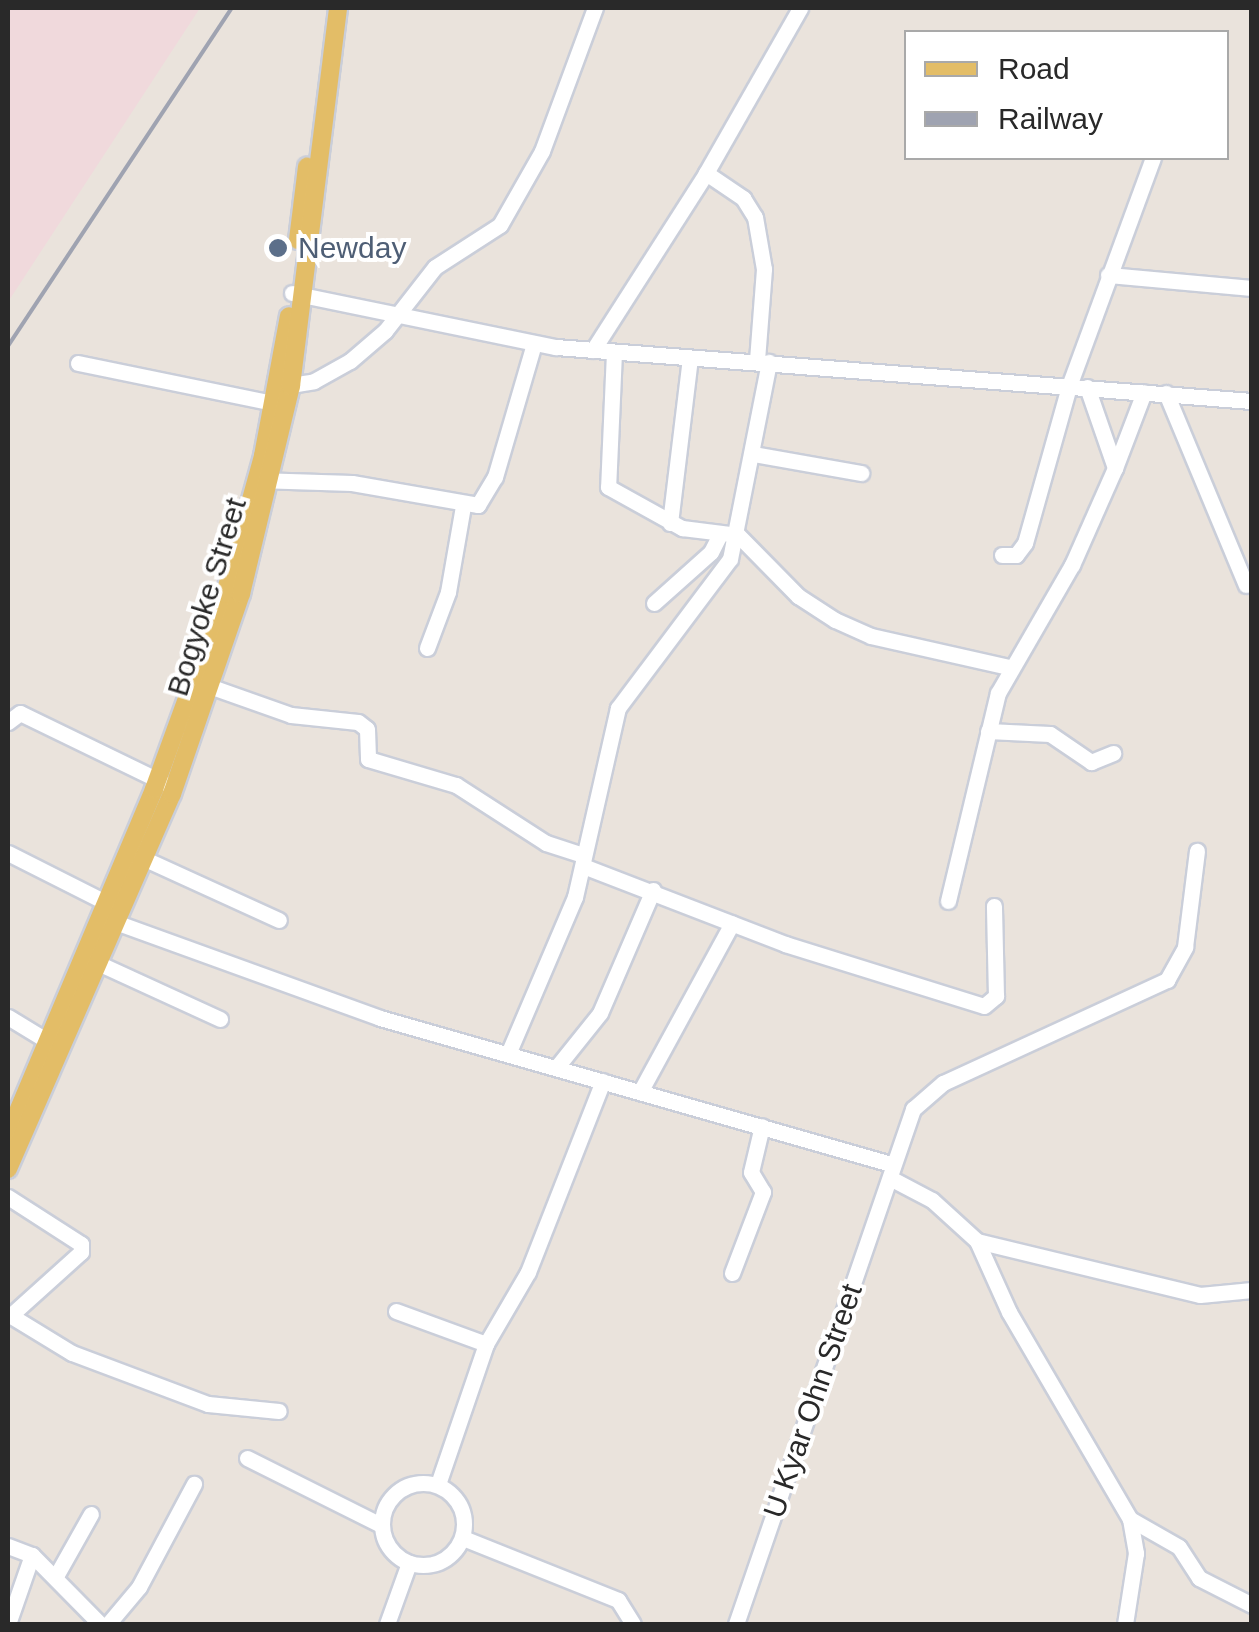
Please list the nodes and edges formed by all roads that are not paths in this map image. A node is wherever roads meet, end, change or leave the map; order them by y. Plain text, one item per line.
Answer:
1 (328, 8) edge
2 (338, 8) edge
3 (594, 8) edge
4 (800, 8) edge
5 (328, 50) junction
6 (1152, 160) edge
7 (706, 173) junction
8 (1108, 275) junction
9 (1252, 288) edge
10 (298, 293) junction
11 (400, 314) junction
12 (534, 344) junction
13 (594, 350) junction
14 (614, 352) junction
15 (690, 358) junction
16 (763, 362) junction
17 (78, 363) dead end
18 (1069, 386) junction
19 (1087, 387) junction
20 (1144, 392) junction
21 (1166, 393) junction
22 (283, 395) junction
23 (1224, 399) junction
24 (1252, 402) edge
25 (1252, 414) edge
26 (753, 454) junction
27 (1115, 468) junction
28 (861, 473) dead end
29 (264, 480) junction
30 (463, 506) junction
31 (670, 522) junction
32 (738, 535) junction
33 (718, 536) junction
34 (1002, 555) dead end
35 (1246, 586) dead end
36 (654, 603) dead end
37 (427, 648) dead end
38 (1009, 667) junction
39 (210, 686) junction
40 (9, 714) edge
41 (988, 730) junction
42 (1113, 754) dead end
43 (166, 784) junction
44 (1197, 850) dead end
45 (8, 853) edge
46 (145, 859) junction
47 (584, 861) junction
48 (653, 890) junction
49 (948, 901) dead end
50 (107, 904) junction
51 (994, 906) dead end
52 (280, 920) dead end
53 (118, 923) junction
54 (732, 923) junction
55 (100, 964) junction
56 (8, 1017) edge
57 (220, 1019) dead end
58 (49, 1042) junction
59 (508, 1054) junction
60 (556, 1068) junction
61 (602, 1081) junction
62 (640, 1092) junction
63 (762, 1126) junction
64 (8, 1136) edge
65 (8, 1168) edge
66 (890, 1171) junction
67 (8, 1197) edge
68 (977, 1241) junction
69 (732, 1273) dead end
70 (1252, 1290) edge
71 (396, 1311) dead end
72 (9, 1315) edge
73 (486, 1344) junction
74 (280, 1411) dead end
75 (247, 1458) dead end
76 (194, 1484) dead end
77 (438, 1484) junction
78 (91, 1514) dead end
79 (1130, 1519) junction
80 (382, 1526) junction
81 (462, 1538) junction
82 (8, 1546) edge
83 (32, 1555) junction
84 (409, 1563) junction
85 (56, 1576) junction
86 (1252, 1605) edge
87 (8, 1624) edge
88 (104, 1624) edge
89 (386, 1624) edge
90 (633, 1624) edge
91 (736, 1624) edge
92 (1125, 1624) edge

1 - 5 main road, Bogyoke Street
2 - 5 main road, Bogyoke Street
3 - 11 street
4 - 7 street
5 - 10 main road, Bogyoke Street
6 - 8 street
7 - 13 street
7 - 16 street
8 - 9 street
8 - 18 street
10 - 11 street
10 - 22 main road, Bogyoke Street
11 - 12 street
11 - 22 street
12 - 13 street
12 - 30 street
13 - 14 street
14 - 15 street
14 - 31 street
15 - 16 street
15 - 31 street
16 - 18 street
16 - 26 street
17 - 22 street
18 - 19 street
18 - 34 street
19 - 20 street
19 - 27 street
20 - 21 street
20 - 27 street
21 - 23 street
21 - 35 street
22 - 29 main road, Bogyoke Street
23 - 24 street
23 - 25 street
26 - 28 street
26 - 32 street
27 - 38 street
29 - 30 street
29 - 39 main road, Bogyoke Street
29 - 43 main road, Bogyoke Street
30 - 37 street
31 - 33 street
32 - 33 street
32 - 38 street
32 - 47 street
33 - 36 street
38 - 41 street
39 - 43 main road, Bogyoke Street
39 - 47 street
40 - 43 street
41 - 42 street
41 - 49 street
43 - 46 main road, Bogyoke Street
43 - 50 main road, Bogyoke Street
44 - 66 street, U Kyar Ohn Street
45 - 50 street
46 - 52 street
46 - 53 main road, Bogyoke Street
47 - 48 street
47 - 59 street
48 - 54 street
48 - 60 street
50 - 58 main road, Bogyoke Street
51 - 54 street
53 - 55 main road, Bogyoke Street
53 - 59 street
54 - 62 street
55 - 57 street
55 - 65 main road, Bogyoke Street
56 - 58 street
58 - 64 main road, Bogyoke Street
59 - 60 street
60 - 61 street
61 - 62 street
61 - 73 street
62 - 63 street
63 - 66 street
63 - 69 street
66 - 68 street
66 - 91 street, U Kyar Ohn Street
67 - 72 street
68 - 70 street
68 - 79 street
71 - 73 street
72 - 74 street
73 - 77 street
75 - 80 street
76 - 88 street
77 - 80 street
77 - 81 street
78 - 85 street
79 - 86 street
79 - 92 street
80 - 84 street
81 - 84 street
81 - 90 street
82 - 83 street
83 - 85 street
83 - 87 street
84 - 89 street
85 - 88 street

